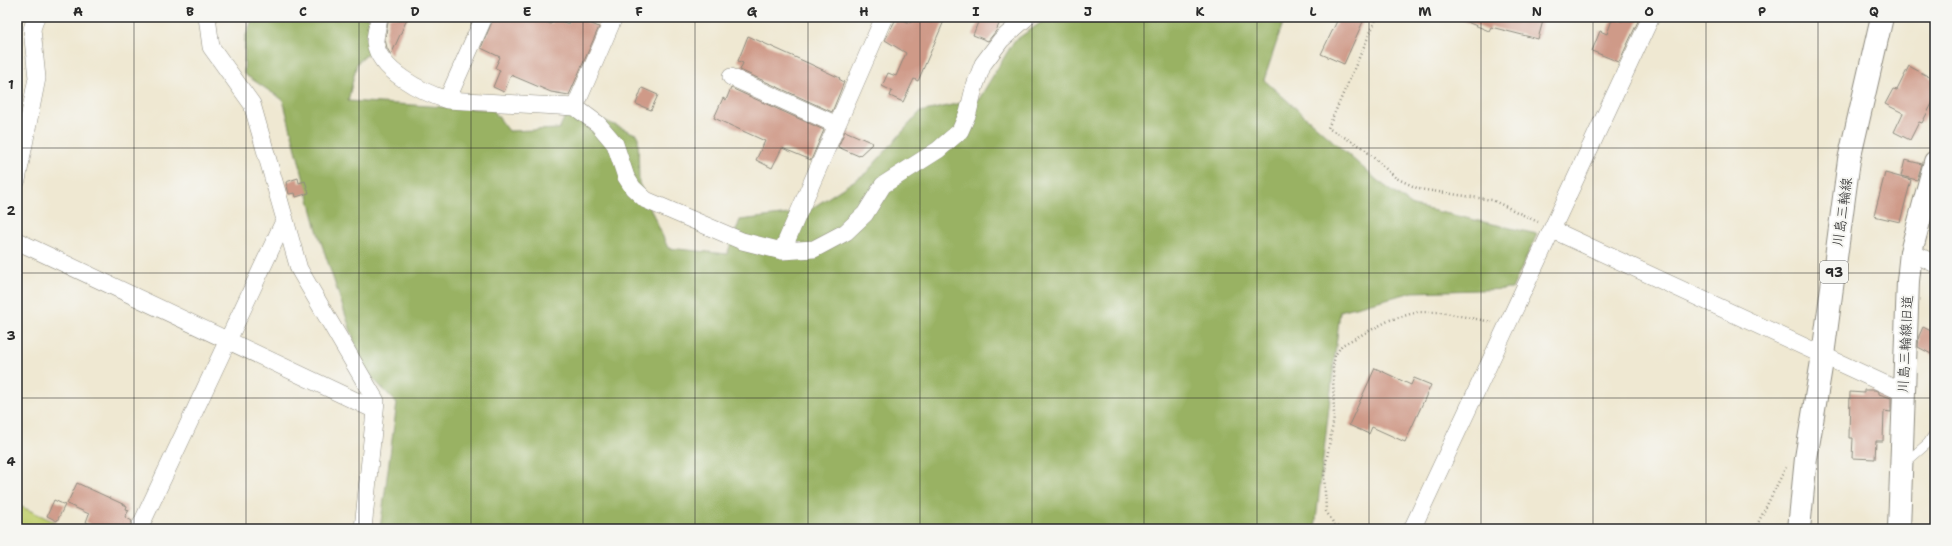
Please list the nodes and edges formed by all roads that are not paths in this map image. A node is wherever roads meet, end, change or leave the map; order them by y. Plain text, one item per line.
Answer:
1 (36, 17) edge
2 (206, 17) edge
3 (379, 17) edge
4 (484, 17) edge
5 (614, 17) edge
6 (884, 17) edge
7 (1027, 17) edge
8 (1651, 17) edge
9 (1882, 17) edge
10 (731, 77) dead end
11 (447, 100) junction
12 (575, 107) junction
13 (837, 125) junction
14 (1935, 162) edge
15 (17, 180) edge
16 (285, 219) junction
17 (1553, 230) junction
18 (17, 241) edge
19 (782, 251) junction
20 (1912, 252) junction
21 (1935, 264) edge
22 (227, 340) junction
23 (1823, 355) junction
24 (1902, 392) junction
25 (375, 410) junction
26 (1935, 432) edge
27 (1901, 467) junction
28 (139, 529) edge
29 (364, 529) edge
30 (1412, 529) edge
31 (1799, 529) edge
32 (1899, 529) edge

1 - 15 street
2 - 16 street
3 - 11 street
4 - 11 street
5 - 12 street
6 - 13 street
7 - 19 street
8 - 17 street
9 - 23 main road, 川島三輪線 / 93
10 - 13 street
11 - 12 street
12 - 19 street
13 - 19 street
14 - 20 main road, 川島三輪線旧道
16 - 22 street
16 - 25 street
17 - 23 street
17 - 30 street
18 - 22 street
20 - 21 street
20 - 24 main road, 川島三輪線旧道
22 - 25 street
22 - 28 street
23 - 24 street
23 - 31 main road, 川島三輪線 / 93
24 - 27 main road, 川島三輪線旧道
25 - 29 street
26 - 27 lane
27 - 32 main road, 川島三輪線旧道

